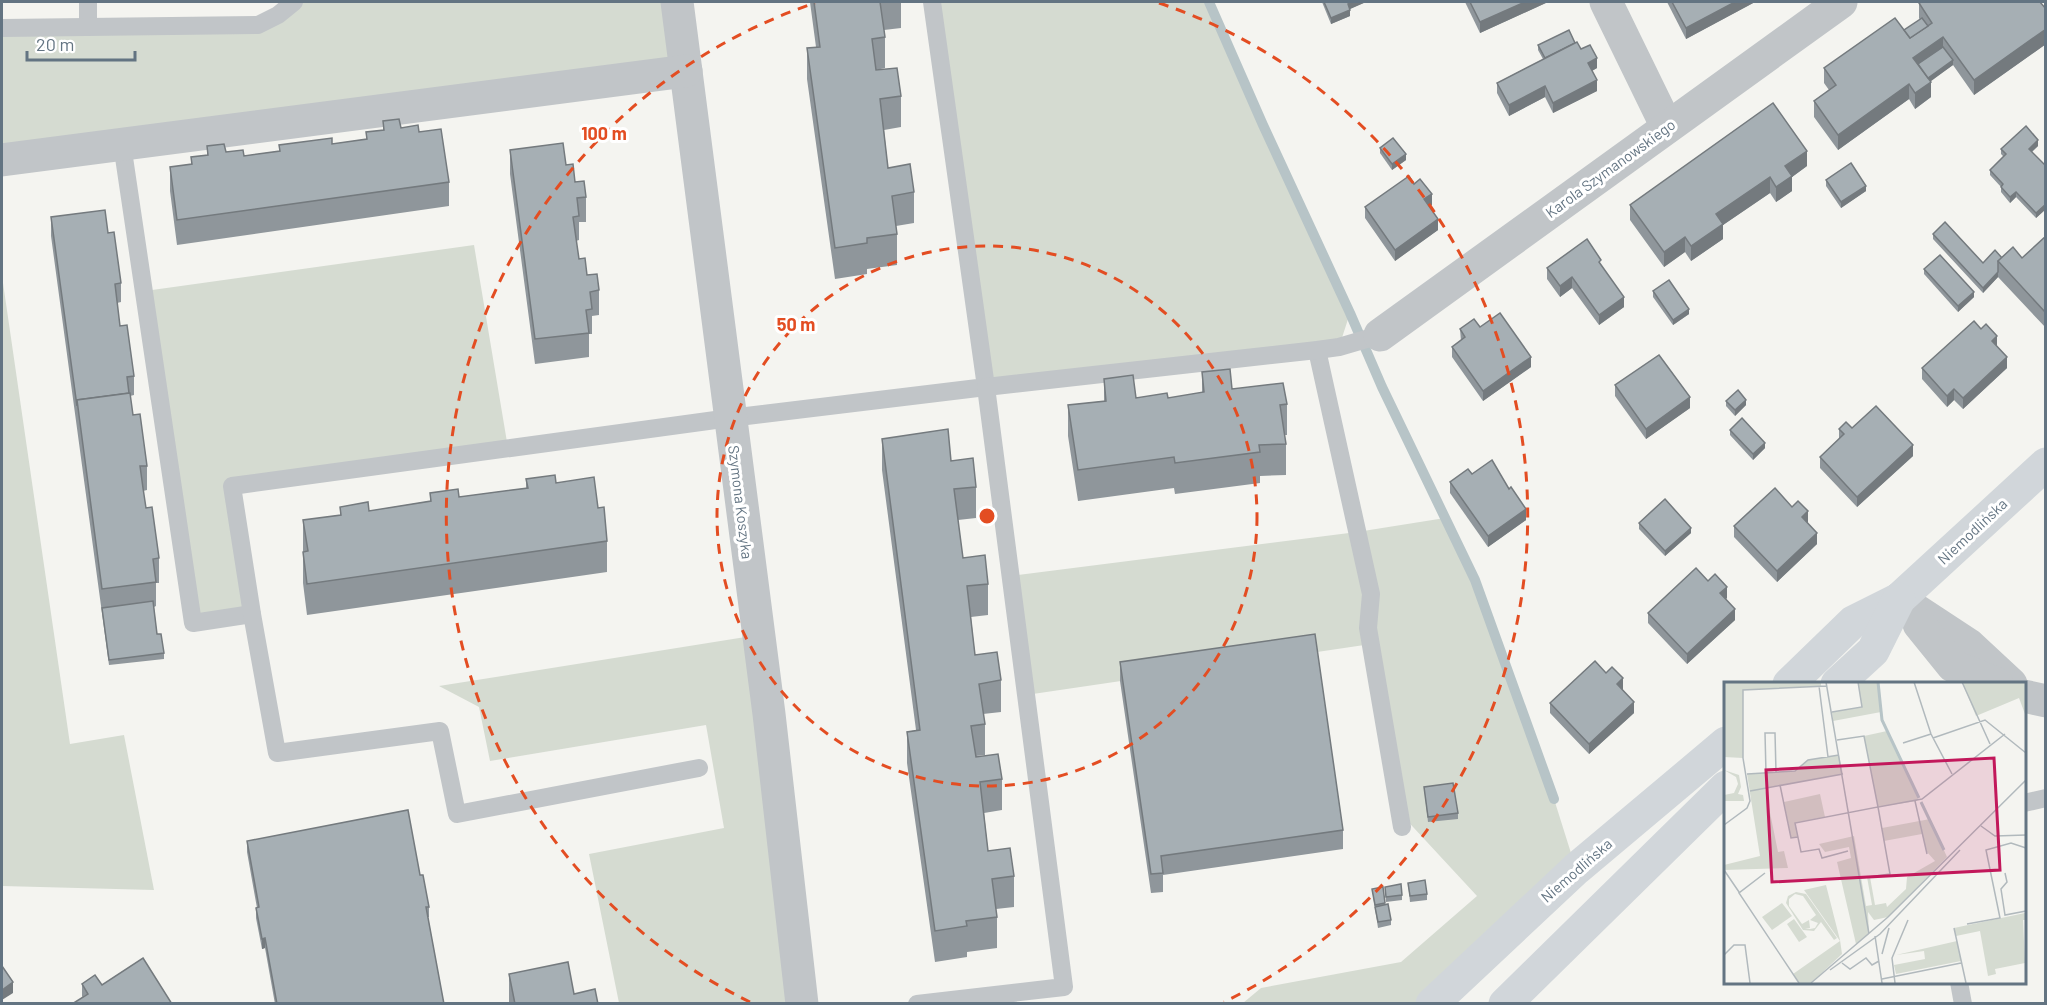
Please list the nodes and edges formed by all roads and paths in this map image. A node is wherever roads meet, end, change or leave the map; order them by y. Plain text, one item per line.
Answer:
1 (88, 2) edge
2 (294, 2) edge
3 (677, 2) edge
4 (932, 2) edge
5 (1606, 2) edge
6 (1841, 2) edge
7 (88, 27) junction
8 (2, 28) edge
9 (686, 71) junction
10 (1666, 128) junction
11 (122, 144) junction
12 (2, 160) edge
13 (1380, 335) joint
14 (1317, 350) junction
15 (986, 387) junction
16 (730, 418) junction
17 (2046, 464) edge
18 (1899, 599) junction
19 (252, 614) junction
20 (1791, 682) edge
21 (1839, 682) edge
22 (1992, 682) edge
23 (2009, 682) edge
24 (2026, 696) edge
25 (2046, 701) edge
26 (1724, 745) edge
27 (699, 768) dead end
28 (1724, 789) edge
29 (2046, 798) edge
30 (2026, 803) edge
31 (1402, 826) dead end
32 (1959, 984) edge
33 (802, 1004) edge
34 (917, 1004) edge
35 (1432, 1004) edge
36 (1505, 1004) edge
37 (1963, 1004) edge

1 - 7 lane
2 - 7 lane
3 - 9 street, Szymona Koszyka
4 - 15 lane
5 - 10 street
6 - 10 street, Karola Szymanowskiego
7 - 8 lane
9 - 11 street
9 - 16 street, Szymona Koszyka
10 - 13 street, Karola Szymanowskiego
11 - 12 street
11 - 19 lane
13 - 14 lane
14 - 15 lane
14 - 31 lane
15 - 16 lane
15 - 34 lane
16 - 19 lane
16 - 33 street, Szymona Koszyka
17 - 18 main road, Niemodlińska
18 - 20 main road, Niemodlińska
18 - 21 main road, Niemodlińska
18 - 22 street
18 - 23 street
19 - 27 lane
24 - 25 street
26 - 35 main road, Niemodlińska
28 - 36 main road
29 - 30 lane
32 - 37 lane

